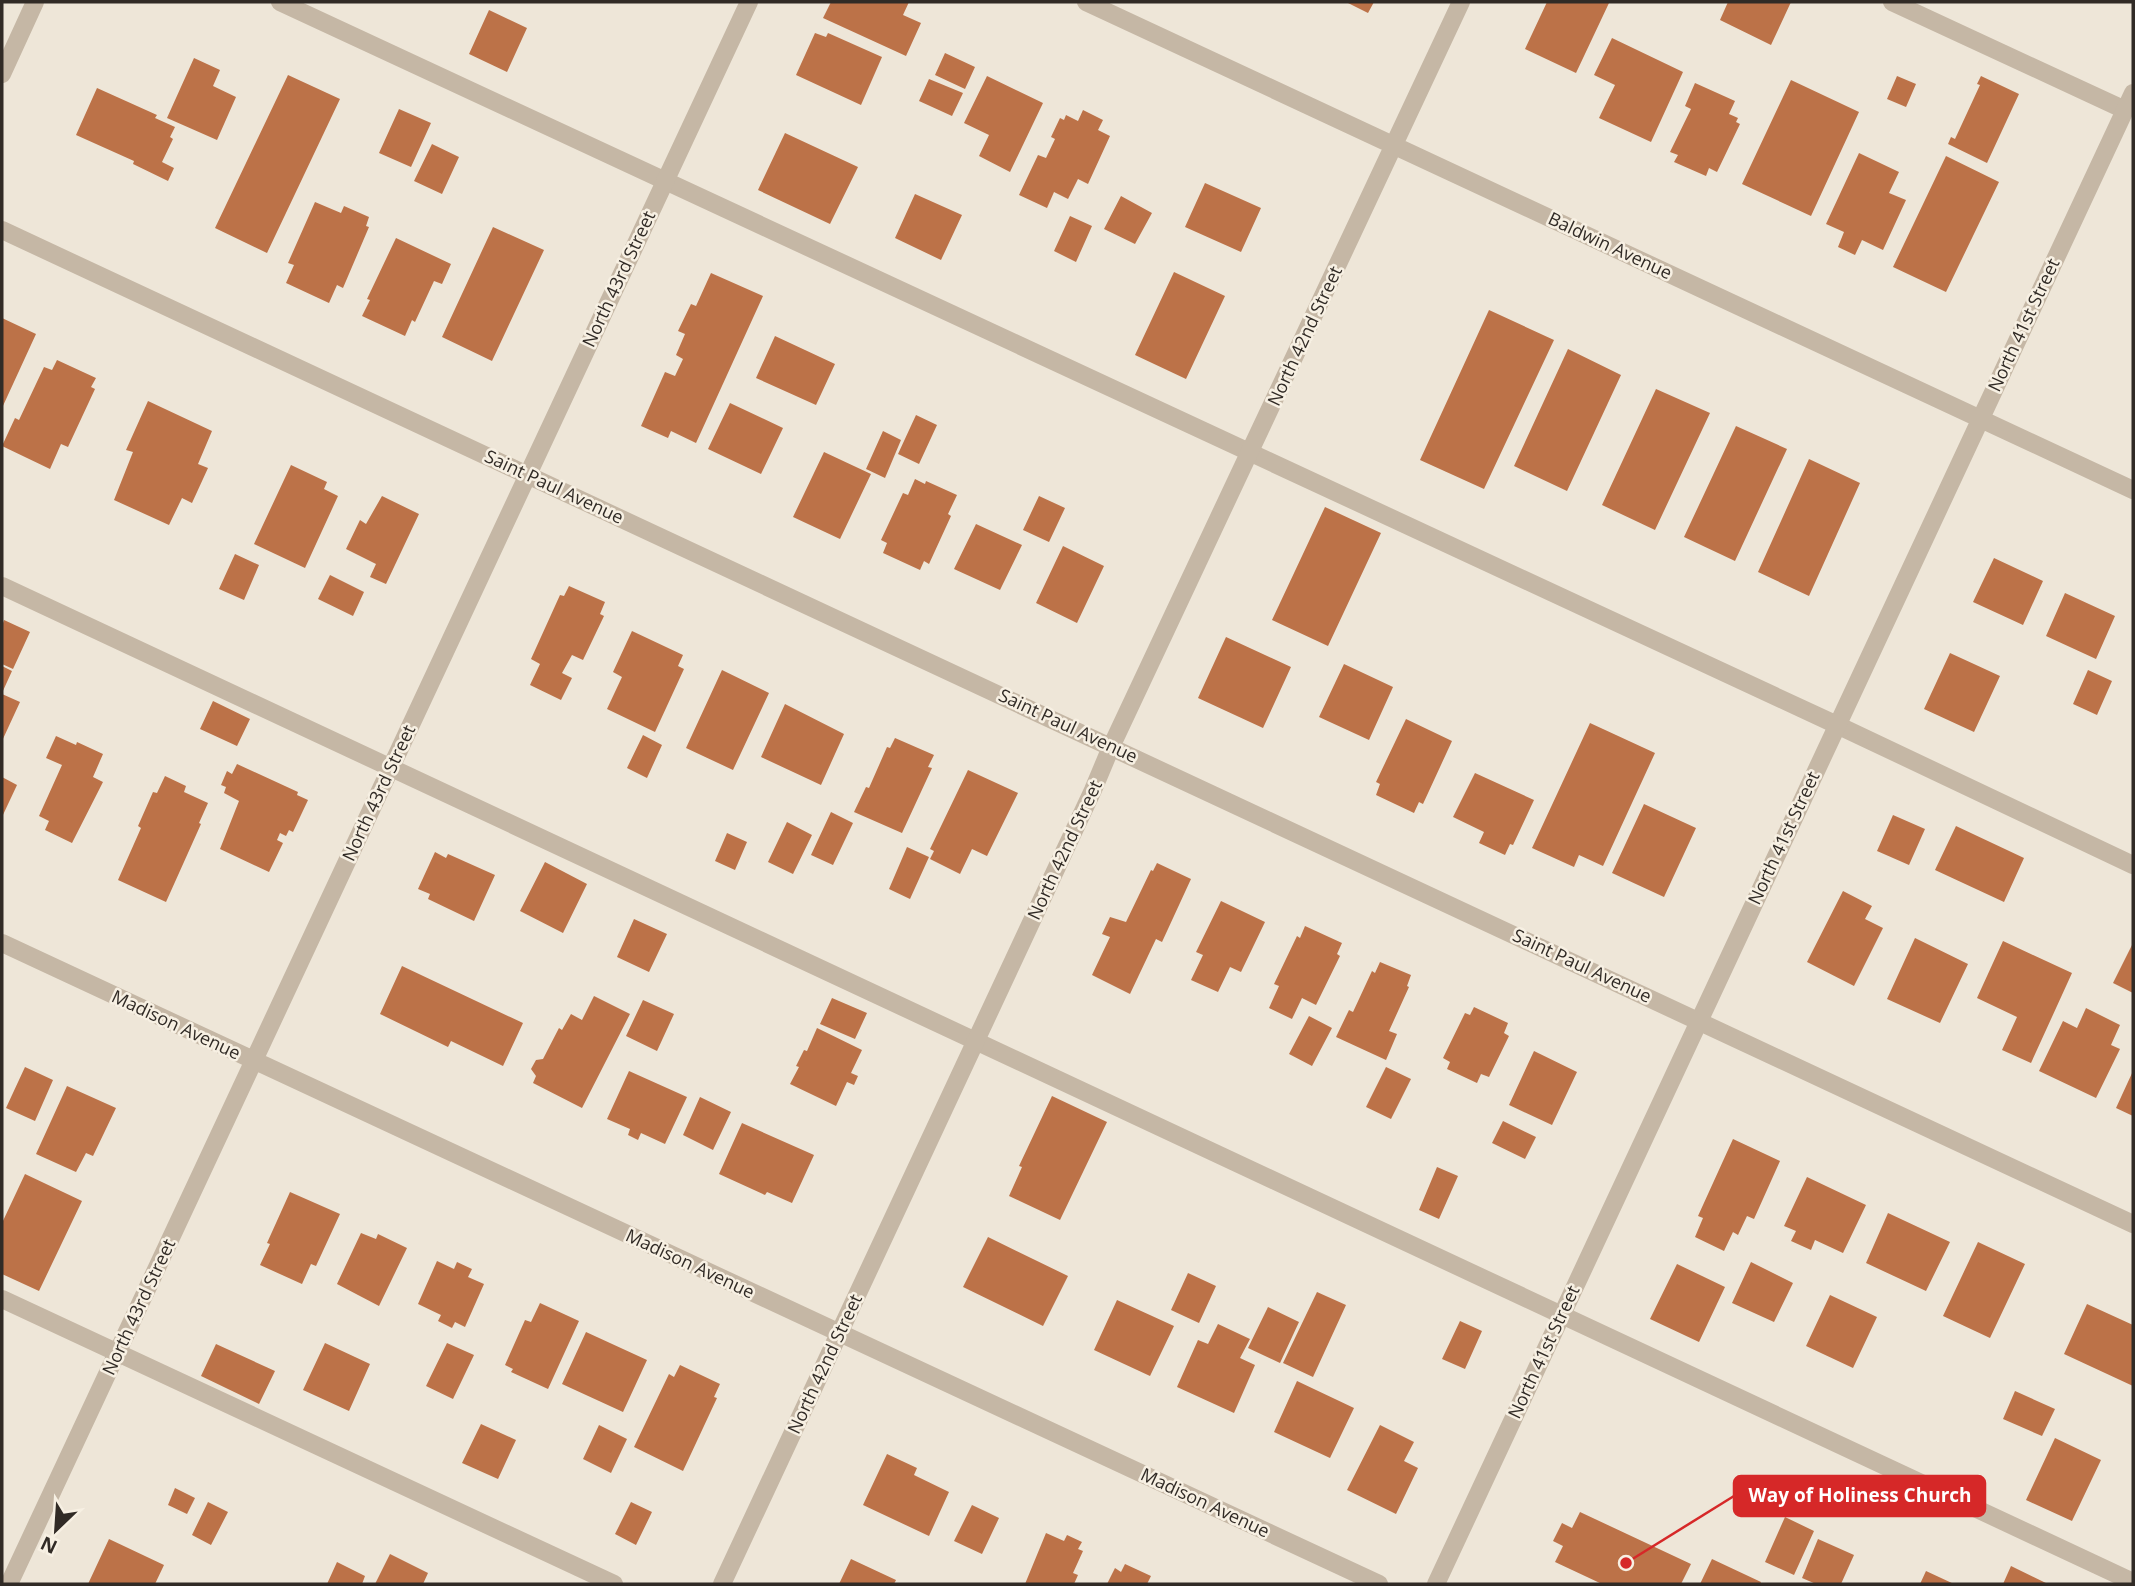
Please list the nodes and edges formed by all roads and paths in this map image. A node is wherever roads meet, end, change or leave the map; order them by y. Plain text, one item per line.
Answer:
1 (35, 2) edge
2 (280, 2) edge
3 (749, 2) edge
4 (1086, 2) edge
5 (1461, 2) edge
6 (1892, 2) edge
7 (2, 74) edge
8 (2133, 93) edge
9 (2125, 110) junction
10 (1394, 145) junction
11 (665, 181) junction
12 (2, 230) edge
13 (1980, 419) junction
14 (1249, 454) junction
15 (527, 475) junction
16 (2133, 491) edge
17 (2, 586) edge
18 (1837, 725) junction
19 (1111, 747) junction
20 (392, 767) junction
21 (2133, 865) edge
22 (2, 943) edge
23 (1699, 1021) junction
24 (976, 1041) junction
25 (255, 1061) junction
26 (2133, 1224) edge
27 (2, 1299) edge
28 (1561, 1314) junction
29 (839, 1333) junction
30 (117, 1354) junction
31 (2133, 1582) edge
32 (9, 1584) edge
33 (614, 1584) edge
34 (722, 1584) edge
35 (1379, 1584) edge
36 (1436, 1584) edge

1 - 7 street
2 - 11 street
3 - 11 street, North 43rd Street
4 - 10 street, Baldwin Avenue
5 - 10 street, North 42nd Street
6 - 9 street
8 - 9 street, North 41st Street
9 - 13 street, North 41st Street
10 - 13 street, Baldwin Avenue
10 - 14 street, North 42nd Street
11 - 14 street
11 - 15 street, North 43rd Street
12 - 15 street, Saint Paul Avenue
13 - 16 street, Baldwin Avenue
13 - 18 street, North 41st Street
14 - 18 street
14 - 19 street, North 42nd Street
15 - 19 street, Saint Paul Avenue
15 - 20 street, North 43rd Street
17 - 20 street
18 - 21 street
18 - 23 street, North 41st Street
19 - 23 street, Saint Paul Avenue
19 - 24 street, North 42nd Street
20 - 24 street
20 - 25 street, North 43rd Street
22 - 25 street, Madison Avenue
23 - 26 street, Saint Paul Avenue
23 - 28 street, North 41st Street
24 - 28 street
24 - 29 street, North 42nd Street
25 - 29 street, Madison Avenue
25 - 30 street, North 43rd Street
27 - 30 street
28 - 31 street
28 - 36 street, North 41st Street
29 - 34 street, North 42nd Street
29 - 35 street, Madison Avenue
30 - 32 street, North 43rd Street
30 - 33 street

